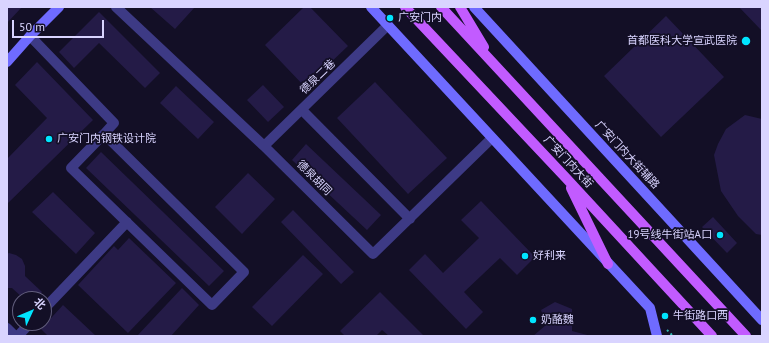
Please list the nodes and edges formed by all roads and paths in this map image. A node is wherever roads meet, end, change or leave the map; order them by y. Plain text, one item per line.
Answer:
1 (59, 7) edge
2 (116, 7) edge
3 (371, 7) edge
4 (405, 7) edge
5 (441, 7) edge
6 (460, 7) edge
7 (474, 7) edge
8 (388, 25) junction
9 (30, 36) junction
10 (7, 62) edge
11 (495, 65) junction
12 (302, 110) junction
13 (104, 134) junction
14 (492, 138) junction
15 (264, 146) junction
16 (566, 178) junction
17 (410, 219) junction
18 (127, 222) junction
19 (608, 264) junction
20 (52, 301) edge
21 (762, 320) edge
22 (7, 328) edge
23 (15, 336) edge
24 (657, 336) edge
25 (712, 336) edge
26 (746, 336) edge

1 - 9 street
2 - 15 street, 德泉胡同
3 - 8 street
4 - 16 main road, 广安门内大街
5 - 11 main road, 广安门内大街
6 - 11 main road
7 - 21 street, 广安门内大街辅路
8 - 12 street, 德泉二巷
8 - 14 street
9 - 10 street
9 - 13 street
11 - 26 main road, 广安门内大街
12 - 15 street, 德泉二巷
12 - 17 street
13 - 18 street
13 - 18 street
14 - 17 street, 德泉胡同
14 - 19 street
15 - 17 street, 德泉胡同
16 - 19 main road
16 - 25 main road, 广安门内大街
18 - 20 street
19 - 24 street
22 - 23 street

